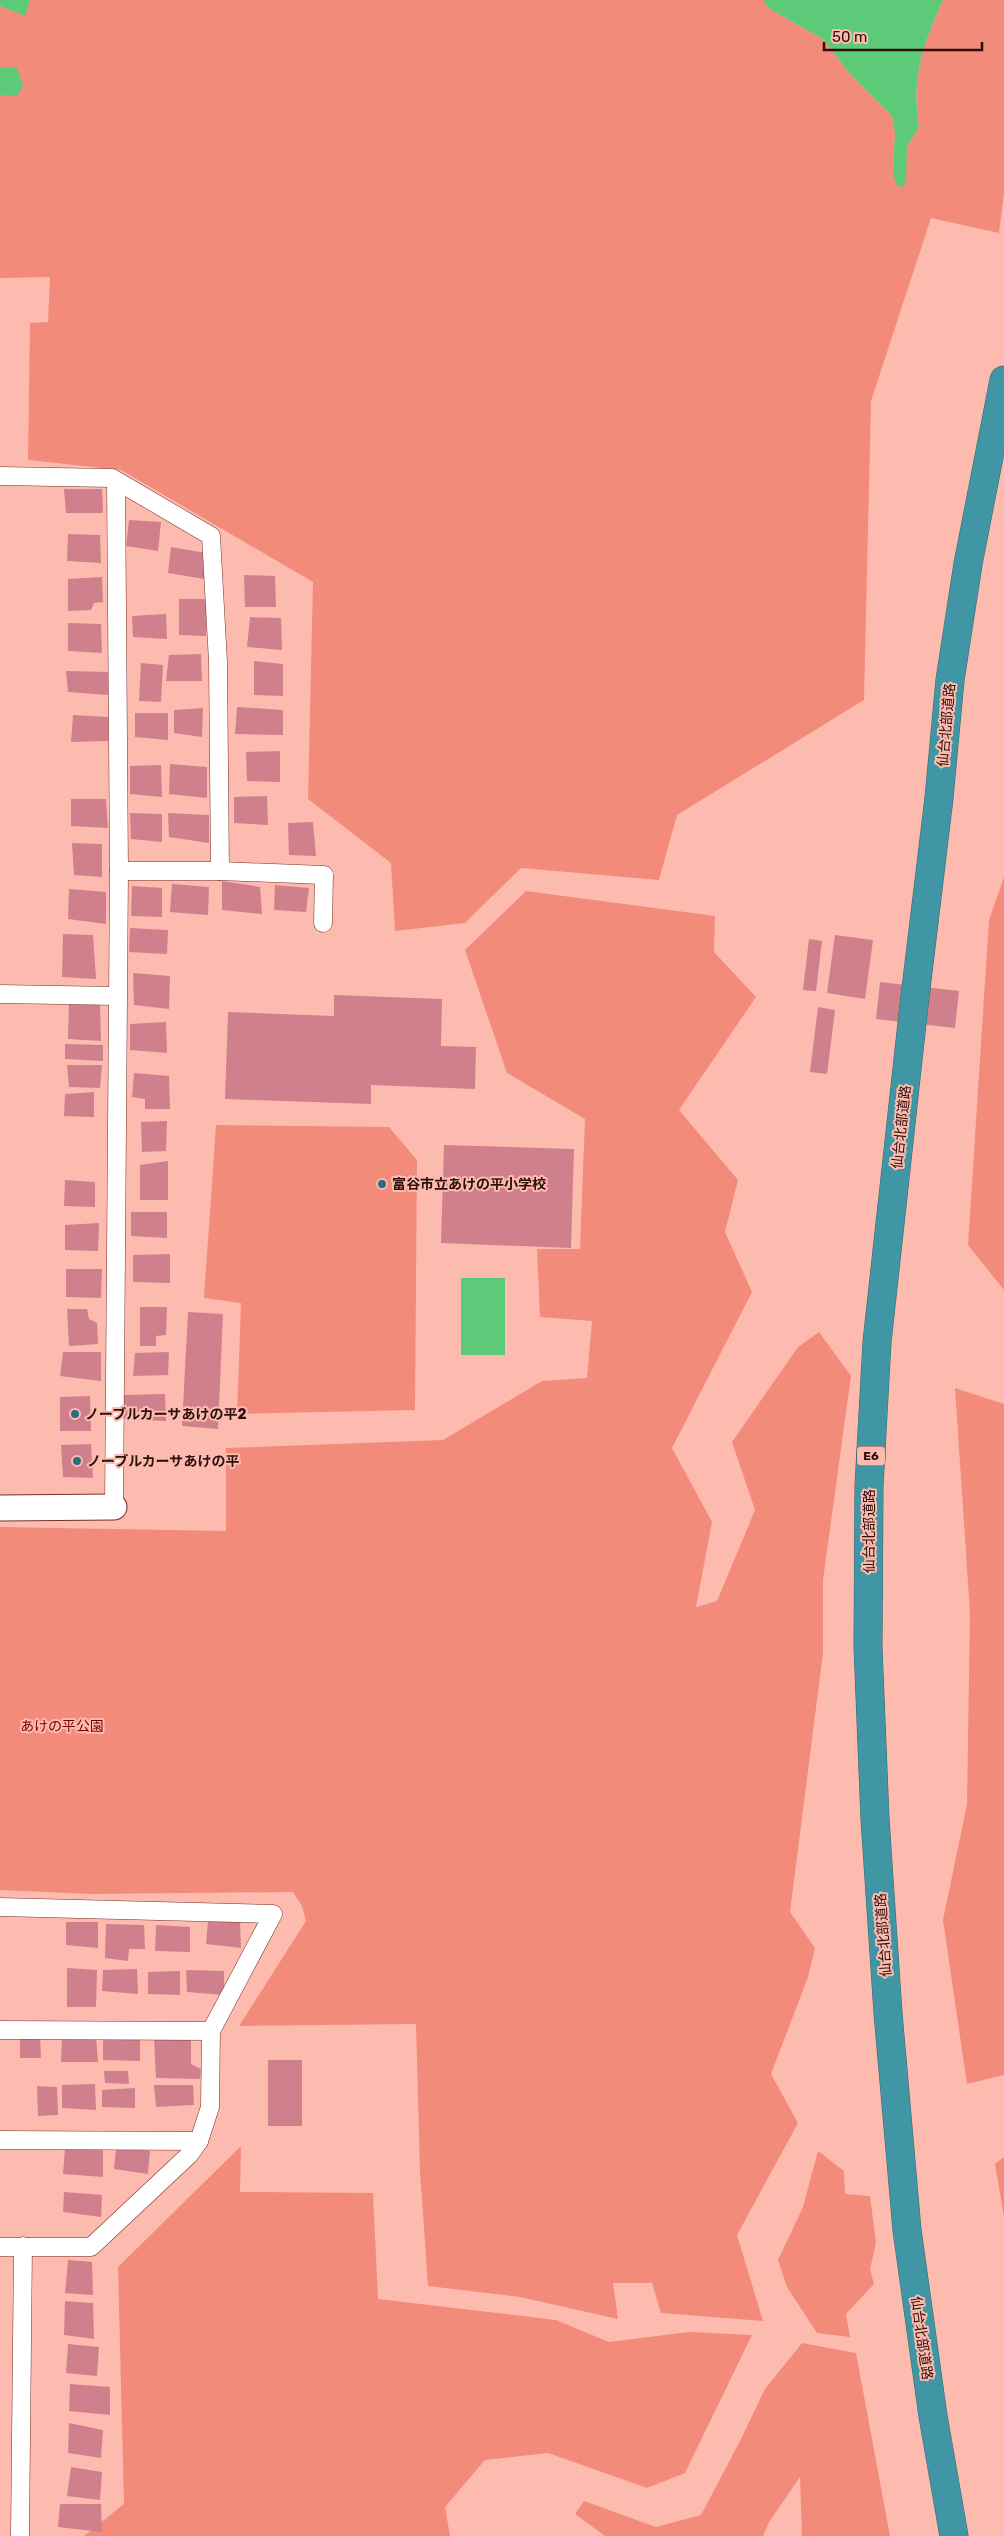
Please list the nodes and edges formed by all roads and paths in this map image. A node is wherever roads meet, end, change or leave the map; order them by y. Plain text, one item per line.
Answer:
1 (1004, 380) edge
2 (0, 476) edge
3 (116, 481) junction
4 (119, 871) junction
5 (220, 871) junction
6 (322, 923) dead end
7 (0, 994) edge
8 (117, 996) junction
9 (114, 1507) joint
10 (0, 1508) edge
11 (0, 1907) edge
12 (0, 2030) edge
13 (211, 2031) junction
14 (0, 2140) edge
15 (199, 2141) junction
16 (23, 2246) junction
17 (0, 2247) edge
18 (20, 2536) edge
19 (954, 2536) edge

1 - 19 highway, 仙台北部道路 / E6
2 - 3 street
3 - 4 street
3 - 5 street
4 - 5 street
4 - 8 street
5 - 6 street
7 - 8 street
8 - 9 street
9 - 10 street
11 - 13 street
12 - 13 street
13 - 15 street
14 - 15 street
15 - 16 street
16 - 17 street
16 - 18 street

